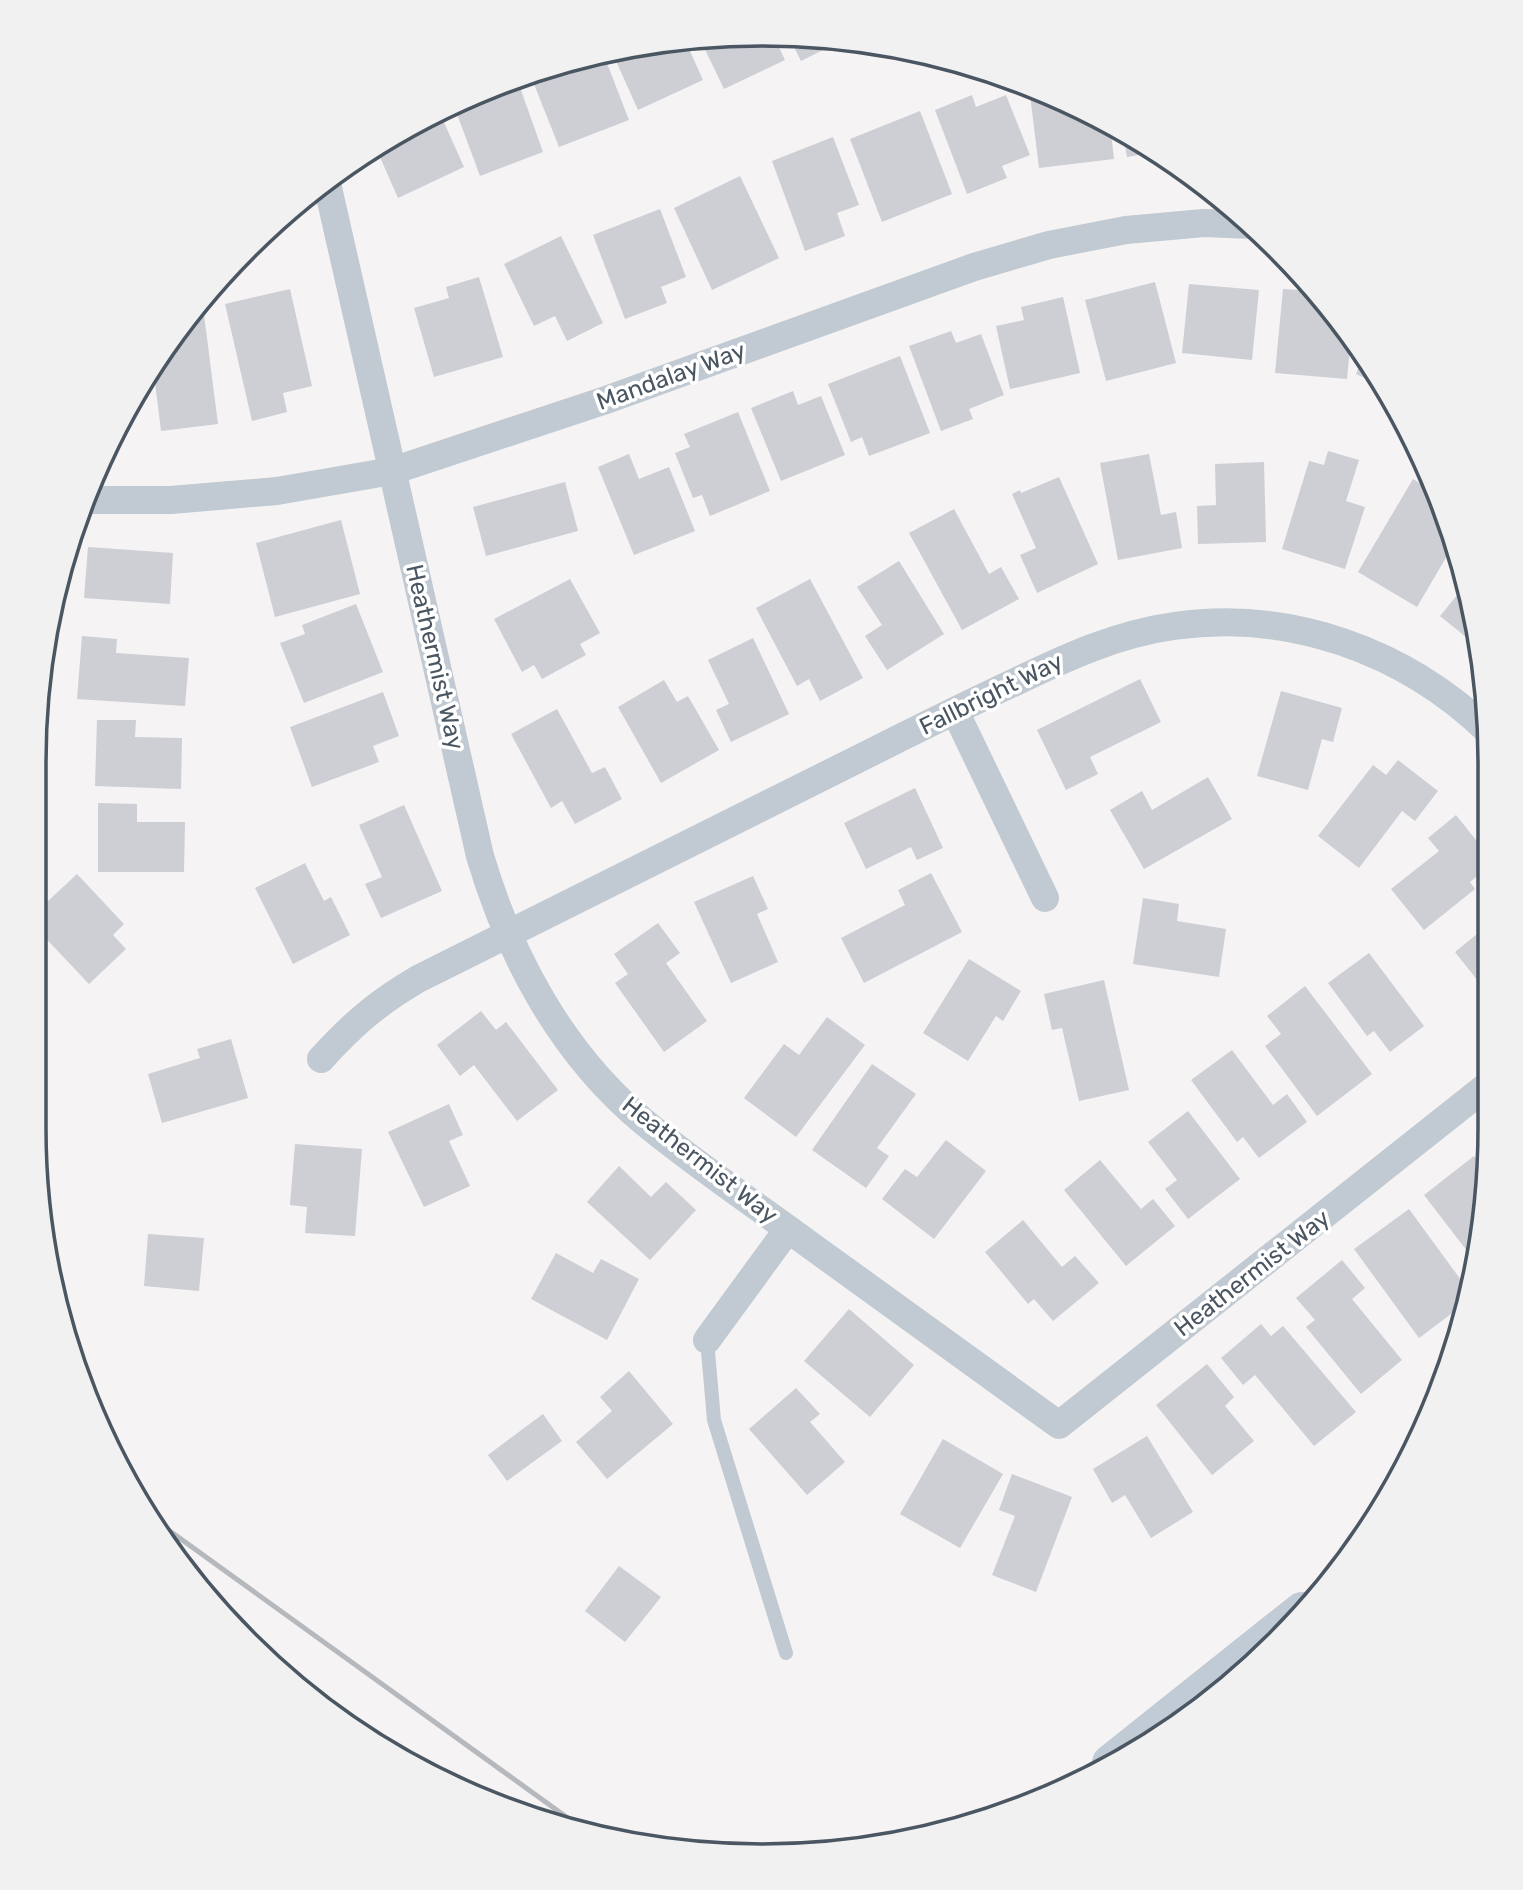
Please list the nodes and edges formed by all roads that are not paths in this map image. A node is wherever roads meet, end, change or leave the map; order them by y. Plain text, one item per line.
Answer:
1 (329, 191) edge
2 (1235, 224) edge
3 (392, 471) junction
4 (95, 500) edge
5 (955, 711) junction
6 (1476, 720) edge
7 (1045, 898) dead end
8 (507, 934) junction
9 (321, 1059) dead end
10 (1478, 1094) edge
11 (789, 1229) junction
12 (708, 1340) joint
13 (786, 1653) dead end
14 (1247, 1655) edge
15 (1168, 1717) edge

1 - 3 street, Heathermist Way
2 - 3 street, Mandalay Way
3 - 4 street, Mandalay Way
3 - 8 street, Heathermist Way
5 - 6 street, Fallbright Way
5 - 7 street
5 - 8 street, Fallbright Way
8 - 9 street, Fallbright Way
8 - 11 street, Heathermist Way
10 - 11 street, Heathermist Way
11 - 12 street
12 - 13 lane
14 - 15 main road

